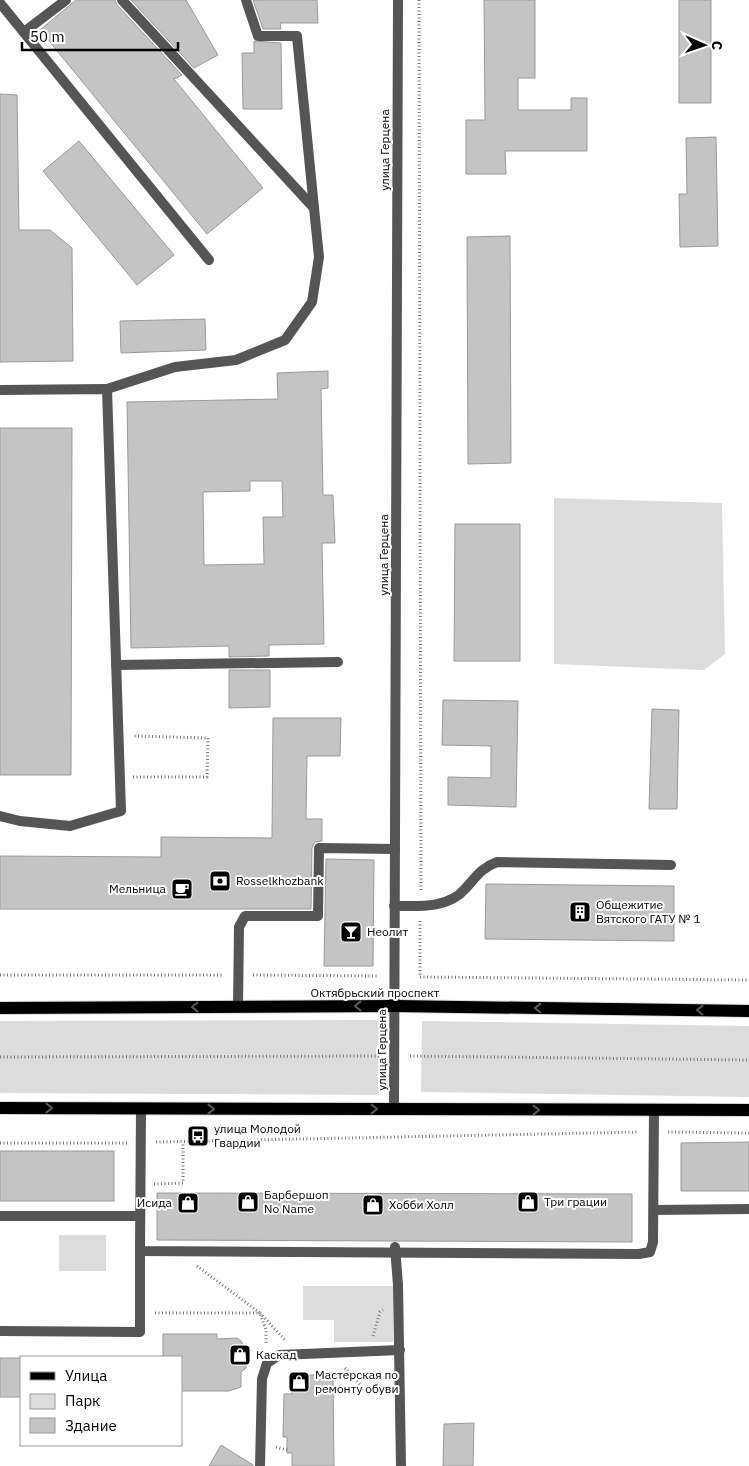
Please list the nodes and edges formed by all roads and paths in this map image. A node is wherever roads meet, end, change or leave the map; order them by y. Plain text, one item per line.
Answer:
1 (66, 0) edge
2 (122, 0) edge
3 (246, 0) edge
4 (398, 0) edge
5 (419, 0) edge
6 (0, 3) edge
7 (24, 32) junction
8 (314, 208) junction
9 (209, 260) dead end
10 (107, 389) junction
11 (0, 390) edge
12 (338, 662) dead end
13 (116, 665) junction
14 (118, 736) junction
15 (120, 777) junction
16 (0, 816) edge
17 (395, 849) junction
18 (671, 865) dead end
19 (394, 906) junction
20 (421, 906) junction
21 (0, 975) edge
22 (238, 975) junction
23 (384, 976) dead end
24 (749, 980) edge
25 (394, 1006) junction
26 (238, 1007) junction
27 (0, 1008) edge
28 (749, 1011) edge
29 (394, 1056) junction
30 (0, 1057) edge
31 (749, 1060) edge
32 (0, 1108) edge
33 (141, 1109) junction
34 (394, 1110) junction
35 (654, 1110) junction
36 (749, 1110) edge
37 (654, 1131) junction
38 (749, 1132) edge
39 (183, 1142) junction
40 (0, 1143) edge
41 (141, 1143) junction
42 (140, 1184) junction
43 (654, 1210) junction
44 (749, 1210) edge
45 (0, 1216) edge
46 (140, 1216) junction
47 (395, 1249) junction
48 (140, 1251) junction
49 (179, 1251) junction
50 (398, 1299) junction
51 (140, 1313) junction
52 (260, 1313) junction
53 (0, 1331) edge
54 (400, 1350) junction
55 (364, 1351) junction
56 (298, 1354) junction
57 (340, 1362) dead end
58 (266, 1363) junction
59 (370, 1395) dead end
60 (275, 1439) dead end
61 (287, 1450) dead end
62 (260, 1466) edge
63 (401, 1466) edge

1 - 7 street
2 - 8 street
3 - 8 street
4 - 17 street, улица Герцена
5 - 20 path
6 - 7 street
7 - 9 street
8 - 10 street
10 - 11 street
10 - 13 street
12 - 13 street
13 - 14 street
14 - 15 street
14 - 15 path
15 - 16 street
17 - 19 street, улица Герцена
17 - 22 street
18 - 20 street
19 - 20 street
19 - 25 street, улица Герцена
20 - 24 path
21 - 22 path
22 - 23 path
22 - 26 street
25 -> 26 main road, Октябрьский проспект
28 -> 25 main road, Октябрьский проспект
25 - 29 street, улица Герцена
26 -> 27 main road, Октябрьский проспект
29 - 30 path
29 - 31 path
29 - 34 street, улица Герцена
32 -> 33 main road
33 -> 34 main road
33 - 41 street
34 -> 35 main road
35 - 36 main road
35 - 37 street
37 - 38 path
37 - 39 path
37 - 43 street
39 - 41 path
39 - 42 path
40 - 41 path
41 - 42 street
42 - 46 street
43 - 44 street
43 - 47 street
45 - 46 street
46 - 48 street
47 - 49 street
47 - 50 street
48 - 49 street
48 - 51 street
49 - 52 path
50 - 54 street
50 - 55 path
51 - 52 path
51 - 53 street
52 - 56 path
52 - 58 path
54 - 55 street
54 - 63 street
55 - 56 street
56 - 58 street
57 - 59 path
58 - 62 street
60 - 61 path

